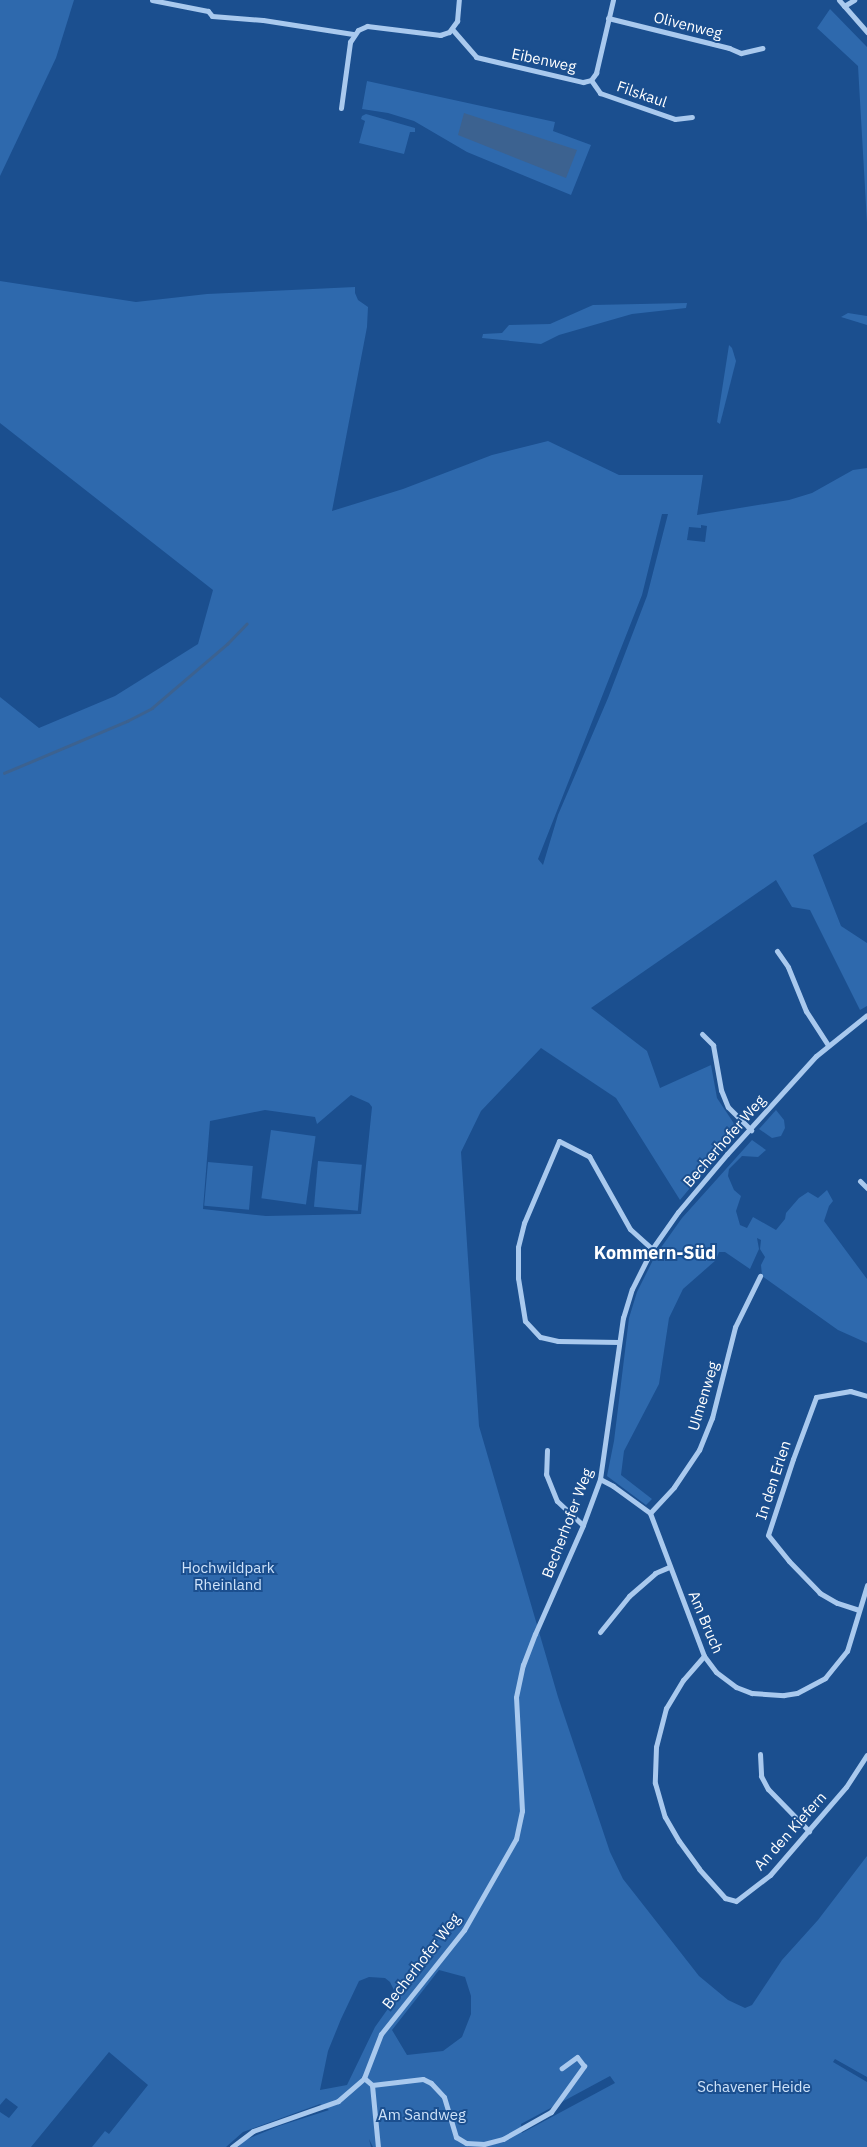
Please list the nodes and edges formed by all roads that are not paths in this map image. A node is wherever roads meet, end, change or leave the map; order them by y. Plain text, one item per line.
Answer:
1 (152, 0) edge
2 (459, 0) edge
3 (613, 0) edge
4 (839, 0) edge
5 (854, 0) edge
6 (844, 6) junction
7 (608, 18) junction
8 (452, 29) junction
9 (867, 32) edge
10 (353, 34) junction
11 (762, 48) dead end
12 (591, 80) junction
13 (341, 108) dead end
14 (692, 117) dead end
15 (777, 951) dead end
16 (867, 1015) edge
17 (702, 1034) dead end
18 (828, 1045) junction
19 (751, 1130) junction
20 (860, 1181) dead end
21 (867, 1188) edge
22 (652, 1249) junction
23 (760, 1276) dead end
24 (620, 1342) junction
25 (867, 1396) edge
26 (547, 1450) dead end
27 (600, 1479) junction
28 (650, 1513) junction
29 (582, 1525) junction
30 (670, 1567) junction
31 (867, 1584) edge
32 (859, 1610) junction
33 (600, 1632) dead end
34 (704, 1656) junction
35 (760, 1754) dead end
36 (867, 1755) edge
37 (809, 1830) junction
38 (562, 2068) dead end
39 (364, 2078) junction
40 (372, 2086) junction
41 (232, 2147) edge
42 (378, 2147) edge

1 - 10 street
2 - 8 street
3 - 7 street, Eibenweg
4 - 6 street
5 - 6 street
6 - 9 street
7 - 11 street, Olivenweg
7 - 12 street, Eibenweg
8 - 10 street
8 - 12 street, Eibenweg
10 - 13 street
12 - 14 street, Filskaul
15 - 18 street
16 - 18 street, Becherhofer Weg
17 - 19 street
18 - 19 street, Becherhofer Weg
19 - 22 street, Becherhofer Weg
20 - 21 street
22 - 24 street, Becherhofer Weg
22 - 24 street
23 - 28 street, Ulmenweg
24 - 27 street, Becherhofer Weg
25 - 32 street, In den Erlen
26 - 29 street
27 - 28 street, Am Bruch
27 - 29 street, Becherhofer Weg
28 - 30 street, Am Bruch
29 - 39 street, Becherhofer Weg
30 - 33 street
30 - 34 street, Am Bruch
31 - 32 street, Am Bruch
32 - 34 street, Am Bruch
34 - 37 street, An den Kiefern
35 - 37 street
36 - 37 street, An den Kiefern
38 - 40 street
39 - 40 street
39 - 41 street
40 - 42 street

